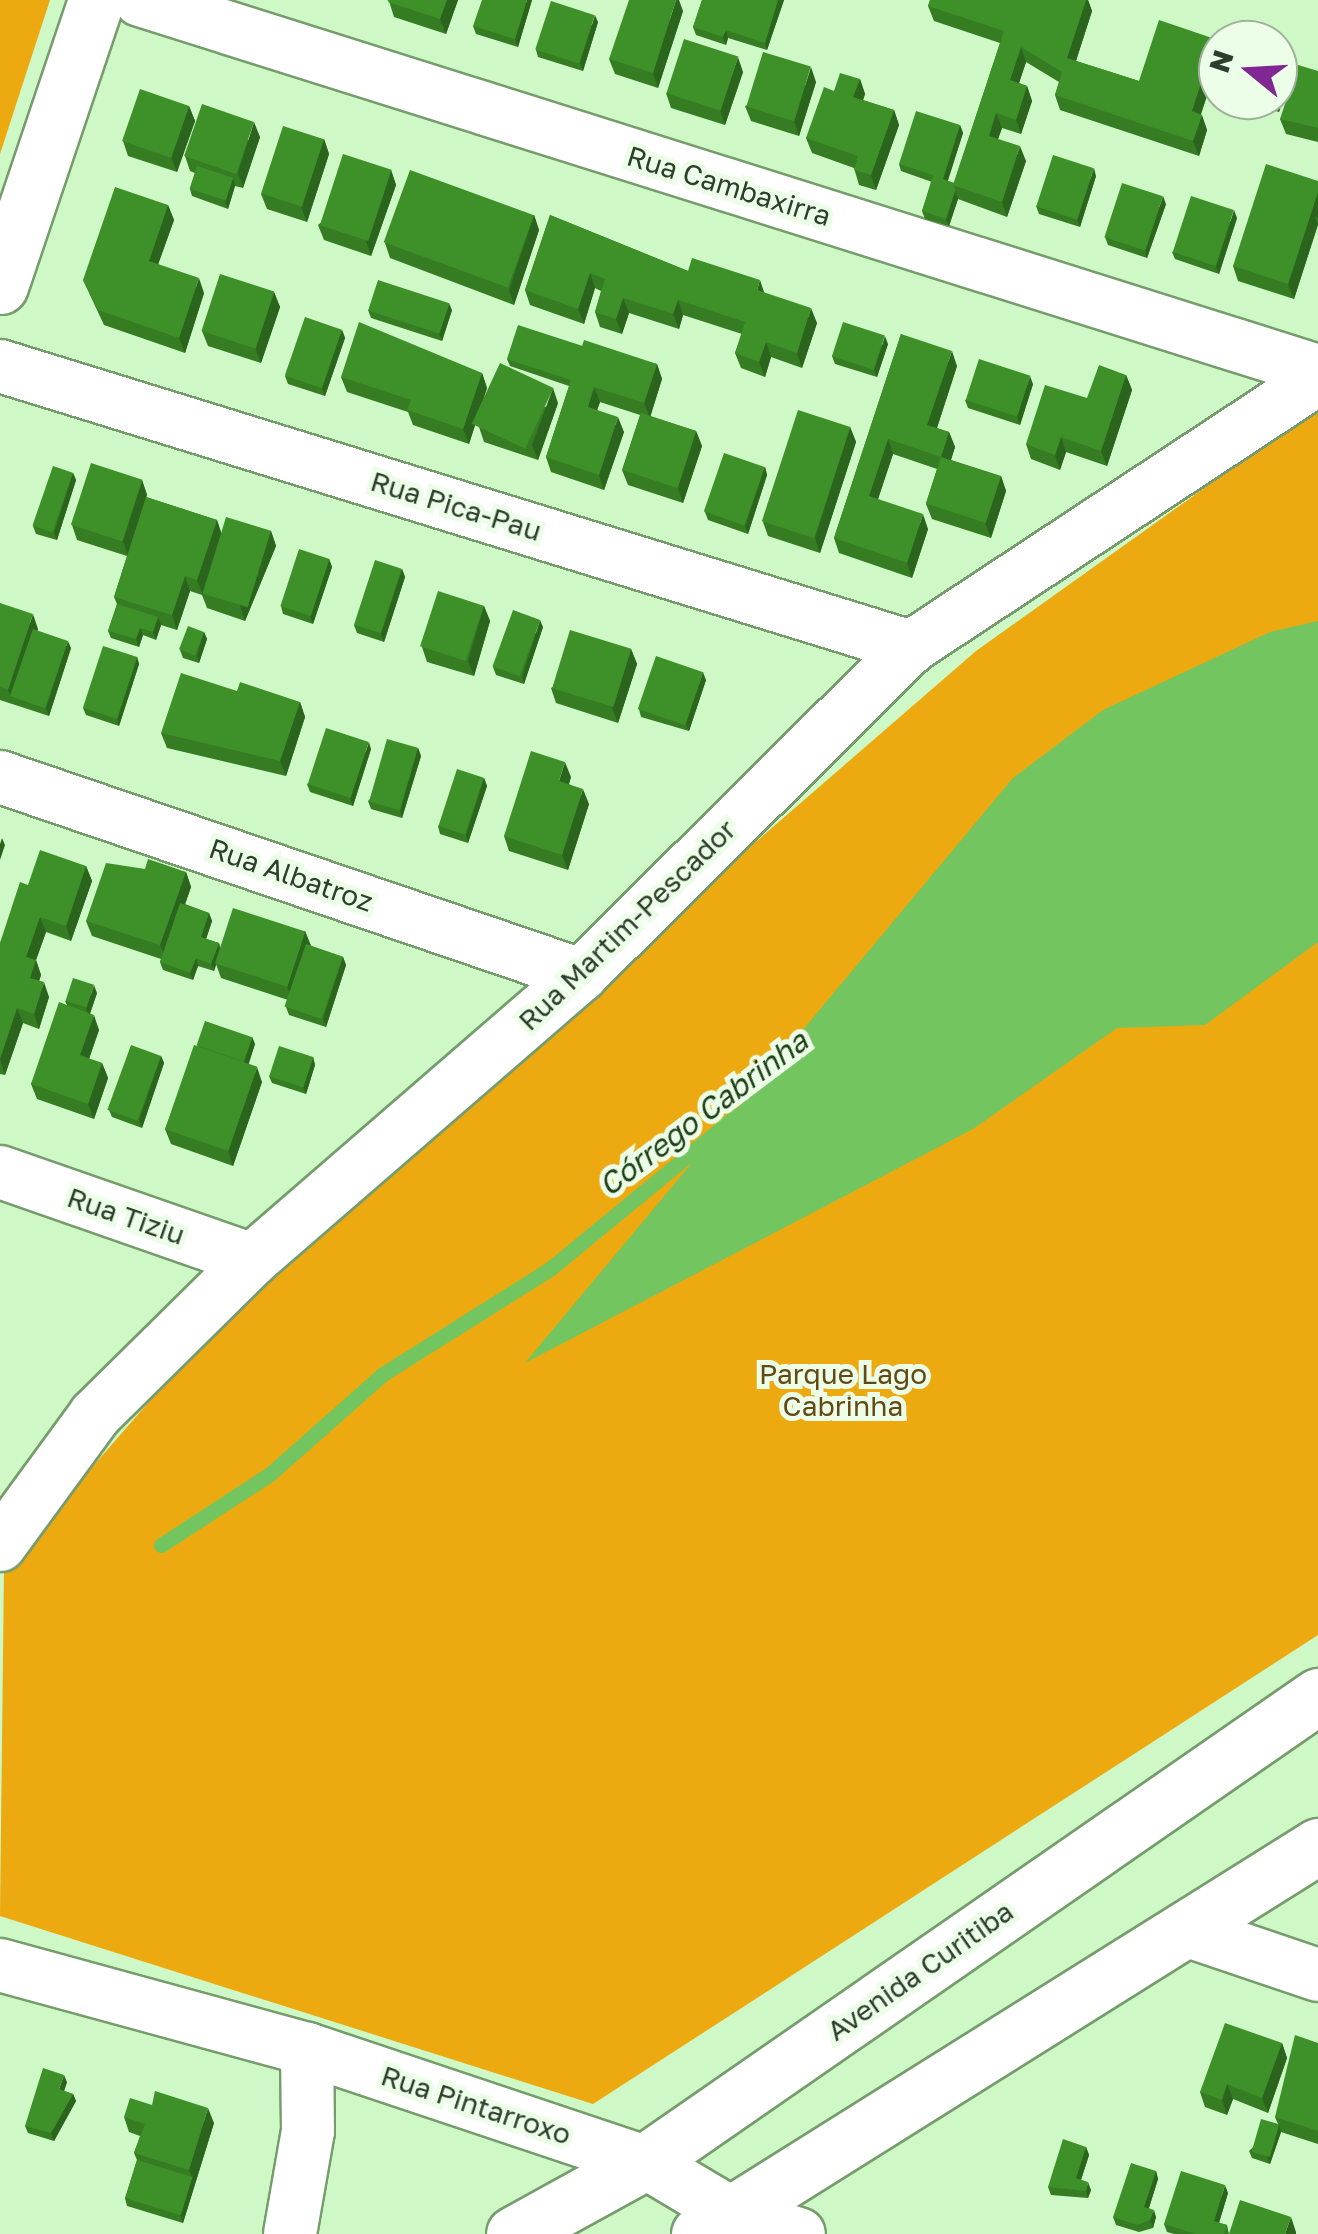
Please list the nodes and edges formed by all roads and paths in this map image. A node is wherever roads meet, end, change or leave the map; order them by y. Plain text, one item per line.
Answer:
1 (96, 0) edge
2 (140, 0) edge
3 (0, 286) edge
4 (0, 366) edge
5 (1318, 371) edge
6 (1318, 379) edge
7 (912, 647) junction
8 (0, 777) edge
9 (581, 975) junction
10 (0, 1172) edge
11 (252, 1260) junction
12 (0, 1545) edge
13 (1318, 1696) edge
14 (1318, 1846) edge
15 (1185, 1930) junction
16 (0, 1965) edge
17 (1318, 1975) edge
18 (307, 2049) junction
19 (645, 2162) junction
20 (715, 2224) edge
21 (290, 2234) edge
22 (514, 2234) edge
23 (799, 2234) edge

1 - 3 street
2 - 5 street, Rua Cambaxirra
4 - 7 street, Rua Pica-Pau
6 - 7 street, Rua Martim-Pescador
7 - 9 street, Rua Martim-Pescador
8 - 9 street, Rua Albatroz
9 - 11 street, Rua Martim-Pescador
10 - 11 street, Rua Tiziu
11 - 12 street, Rua Martim-Pescador
13 - 19 street, Avenida Curitiba
14 - 15 street
15 - 17 street
15 - 20 street
16 - 18 street, Rua Pintarroxo
18 - 19 street, Rua Pintarroxo
18 - 21 street
19 - 20 street, Rua Pintarroxo
19 - 22 street, Avenida Curitiba
20 - 23 street

